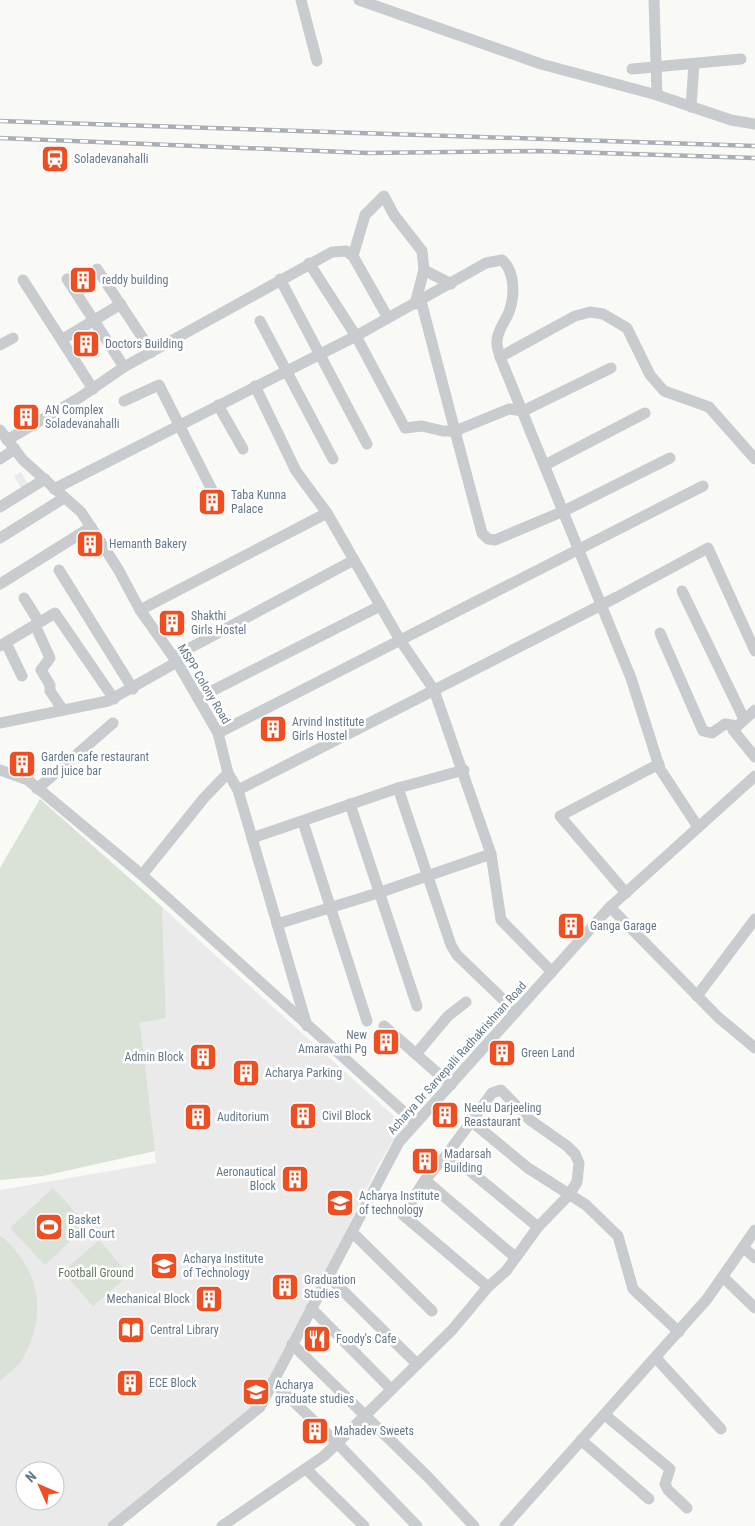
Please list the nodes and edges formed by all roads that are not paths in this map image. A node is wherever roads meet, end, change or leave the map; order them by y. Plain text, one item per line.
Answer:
1 (301, 0) edge
2 (359, 0) edge
3 (654, 0) edge
4 (741, 59) dead end
5 (317, 61) dead end
6 (694, 64) junction
7 (656, 68) junction
8 (632, 69) dead end
9 (657, 95) junction
10 (691, 108) junction
11 (755, 124) edge
12 (353, 256) junction
13 (309, 263) junction
14 (98, 269) dead end
15 (424, 270) junction
16 (67, 279) dead end
17 (280, 279) junction
18 (23, 280) dead end
19 (452, 284) junction
20 (418, 302) junction
21 (120, 304) junction
22 (388, 318) junction
23 (94, 320) junction
24 (260, 321) dead end
25 (356, 336) junction
26 (13, 338) dead end
27 (63, 340) junction
28 (0, 345) edge
29 (152, 352) junction
30 (318, 354) junction
31 (500, 357) junction
32 (124, 367) junction
33 (611, 368) dead end
34 (286, 370) junction
35 (255, 386) junction
36 (93, 389) junction
37 (124, 401) dead end
38 (218, 405) junction
39 (523, 411) junction
40 (645, 413) dead end
41 (179, 424) junction
42 (454, 431) junction
43 (4, 435) edge
44 (367, 444) dead end
45 (243, 449) dead end
46 (15, 450) junction
47 (670, 458) dead end
48 (0, 459) edge
49 (334, 459) dead end
50 (755, 459) edge
51 (545, 464) junction
52 (45, 479) junction
53 (703, 486) dead end
54 (54, 489) junction
55 (212, 490) dead end
56 (64, 498) junction
57 (0, 507) edge
58 (564, 511) junction
59 (327, 513) junction
60 (92, 527) junction
61 (0, 538) edge
62 (580, 549) junction
63 (354, 560) junction
64 (59, 570) dead end
65 (0, 584) edge
66 (682, 591) dead end
67 (24, 598) dead end
68 (601, 605) junction
69 (380, 606) junction
70 (140, 610) junction
71 (37, 624) junction
72 (660, 633) dead end
73 (400, 640) junction
74 (3, 644) edge
75 (755, 651) edge
76 (175, 660) junction
77 (22, 676) dead end
78 (133, 689) junction
79 (434, 690) junction
80 (198, 698) junction
81 (114, 699) junction
82 (63, 710) junction
83 (755, 710) edge
84 (740, 722) junction
85 (0, 723) edge
86 (112, 723) dead end
87 (218, 732) junction
88 (755, 757) edge
89 (659, 764) junction
90 (0, 770) edge
91 (464, 770) junction
92 (228, 773) junction
93 (755, 776) edge
94 (398, 788) junction
95 (37, 789) junction
96 (238, 790) junction
97 (350, 804) junction
98 (303, 822) junction
99 (698, 827) junction
100 (252, 838) junction
101 (491, 854) junction
102 (142, 875) junction
103 (429, 876) junction
104 (626, 892) junction
105 (378, 893) junction
106 (331, 907) junction
107 (610, 907) junction
108 (755, 919) edge
109 (277, 924) junction
110 (552, 972) junction
111 (697, 996) junction
112 (466, 1002) dead end
113 (417, 1006) dead end
114 (516, 1012) junction
115 (367, 1021) dead end
116 (307, 1026) junction
117 (384, 1026) dead end
118 (755, 1048) edge
119 (416, 1054) junction
120 (452, 1085) junction
121 (471, 1122) junction
122 (416, 1123) junction
123 (448, 1153) junction
124 (424, 1180) junction
125 (569, 1195) junction
126 (538, 1227) junction
127 (755, 1230) edge
128 (352, 1232) junction
129 (743, 1247) junction
130 (515, 1257) junction
131 (755, 1258) edge
132 (328, 1276) junction
133 (723, 1277) junction
134 (488, 1287) junction
135 (311, 1308) junction
136 (755, 1308) edge
137 (432, 1311) dead end
138 (679, 1332) junction
139 (292, 1344) junction
140 (656, 1358) junction
141 (417, 1364) junction
142 (273, 1382) junction
143 (392, 1389) junction
144 (605, 1415) junction
145 (365, 1416) junction
146 (721, 1429) dead end
147 (581, 1440) junction
148 (337, 1443) junction
149 (306, 1469) junction
150 (649, 1498) dead end
151 (687, 1508) dead end
152 (125, 1522) edge
153 (113, 1526) edge
154 (222, 1526) edge
155 (364, 1526) edge
156 (417, 1526) edge
157 (474, 1526) edge
158 (505, 1526) edge

1 - 5 street
2 - 9 street
3 - 7 street
4 - 6 street
6 - 7 street
6 - 10 street
7 - 8 street
7 - 9 street
9 - 10 street
10 - 11 street
12 - 13 street
12 - 15 street
12 - 22 street
13 - 17 street
13 - 25 street
14 - 21 street
15 - 19 street
15 - 20 street
16 - 23 street
17 - 29 street
17 - 30 street
18 - 27 street
19 - 20 street
19 - 31 street
20 - 22 street
20 - 42 street
21 - 23 street
21 - 29 street
22 - 25 street
23 - 27 street
23 - 32 street
24 - 34 street
25 - 30 street
25 - 42 street
26 - 28 street
27 - 36 street
29 - 32 street
30 - 34 street
30 - 44 street
31 - 39 street
31 - 50 street
32 - 36 street
33 - 39 street
34 - 35 street
34 - 49 street
35 - 38 street
35 - 59 street
36 - 43 street
37 - 41 street
38 - 41 street
38 - 45 street
39 - 42 street
39 - 51 street
40 - 51 street
41 - 54 street
41 - 55 street
42 - 58 street
43 - 46 street, MSPP Colony Road
46 - 48 street
46 - 52 street, MSPP Colony Road
47 - 58 street
51 - 58 street
52 - 54 street, MSPP Colony Road
52 - 57 street
53 - 62 street
54 - 56 street, MSPP Colony Road
56 - 60 street, MSPP Colony Road
56 - 61 street
58 - 62 street
59 - 63 street
59 - 70 street
60 - 65 street
60 - 70 street, MSPP Colony Road
62 - 68 street
62 - 73 street
63 - 69 street
63 - 76 street
64 - 78 street
66 - 84 street
67 - 71 street
68 - 75 street
68 - 79 street
68 - 89 street
69 - 73 street
69 - 80 street
70 - 76 street, MSPP Colony Road
71 - 74 street
71 - 81 street
71 - 82 street
72 - 84 street
73 - 79 street
73 - 87 street
74 - 77 street
76 - 78 street
76 - 80 street, MSPP Colony Road
78 - 81 street
79 - 91 street
79 - 96 street
80 - 87 street, MSPP Colony Road
81 - 82 street
82 - 85 street
83 - 84 street
84 - 88 street
86 - 95 street
87 - 92 street, MSPP Colony Road
89 - 99 street
89 - 104 street
90 - 95 street
91 - 94 street
91 - 101 street
92 - 96 street, MSPP Colony Road
92 - 102 street
93 - 99 street, Acharya Dr Sarvepalli Radhakrishnan Road
94 - 97 street
94 - 103 street
95 - 102 street
96 - 100 street, MSPP Colony Road
97 - 98 street
97 - 105 street
98 - 100 street
98 - 106 street
99 - 104 street, Acharya Dr Sarvepalli Radhakrishnan Road
100 - 109 street, MSPP Colony Road
101 - 103 street
101 - 110 street
102 - 116 street
103 - 105 street
103 - 114 street
104 - 107 street, Acharya Dr Sarvepalli Radhakrishnan Road
105 - 106 street
105 - 113 street
106 - 109 street
106 - 115 street
107 - 110 street, Acharya Dr Sarvepalli Radhakrishnan Road
107 - 111 street
108 - 111 street
109 - 116 street, MSPP Colony Road
110 - 114 street, Acharya Dr Sarvepalli Radhakrishnan Road
111 - 118 street
112 - 119 street
114 - 120 street, Acharya Dr Sarvepalli Radhakrishnan Road
116 - 122 street
117 - 119 street
119 - 120 street
120 - 122 street, Acharya Dr Sarvepalli Radhakrishnan Road
121 - 123 street
121 - 125 street
121 - 125 street
122 - 128 street, Acharya Dr Sarvepalli Radhakrishnan Road
123 - 124 street
123 - 126 street
124 - 130 street
124 - 134 street
125 - 126 street
125 - 138 street
126 - 130 street
127 - 129 street
128 - 132 street, Acharya Dr Sarvepalli Radhakrishnan Road
128 - 137 street
129 - 131 street
129 - 133 street
130 - 134 street
132 - 135 street, Acharya Dr Sarvepalli Radhakrishnan Road
132 - 141 street
133 - 136 street
133 - 138 street
134 - 141 street
135 - 139 street, Acharya Dr Sarvepalli Radhakrishnan Road
135 - 143 street
138 - 140 street
139 - 142 street, Acharya Dr Sarvepalli Radhakrishnan Road
139 - 145 street
140 - 144 street
140 - 146 street
141 - 143 street
142 - 148 street
142 - 152 street, Acharya Dr Sarvepalli Radhakrishnan Road
143 - 145 street
144 - 147 street
144 - 151 street
145 - 148 street
145 - 157 street
147 - 150 street
147 - 158 street
148 - 149 street
148 - 156 street
149 - 154 street
149 - 155 street
152 - 153 street, Acharya Dr Sarvepalli Radhakrishnan Road

